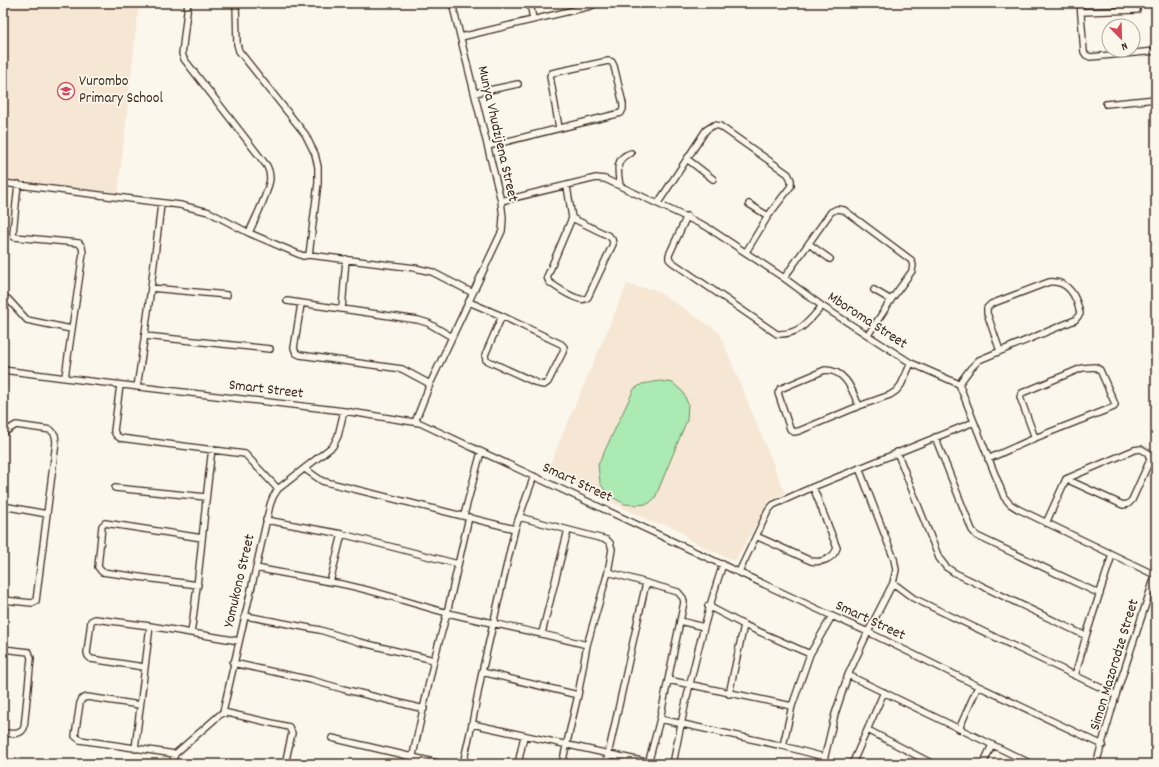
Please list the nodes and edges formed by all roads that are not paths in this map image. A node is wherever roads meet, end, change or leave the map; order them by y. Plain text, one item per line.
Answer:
1 (188, 3) edge
2 (236, 3) edge
3 (452, 3) edge
4 (530, 3) edge
5 (596, 3) edge
6 (1080, 3) edge
7 (1137, 10) dead end
8 (1081, 12) junction
9 (532, 19) junction
10 (461, 37) junction
11 (1156, 51) edge
12 (518, 84) dead end
13 (475, 93) junction
14 (1156, 100) edge
15 (1106, 104) dead end
16 (559, 128) junction
17 (488, 146) junction
18 (631, 153) dead end
19 (687, 159) junction
20 (713, 179) dead end
21 (3, 183) edge
22 (18, 184) junction
23 (567, 186) junction
24 (620, 186) junction
25 (501, 201) junction
26 (658, 203) junction
27 (161, 204) junction
28 (749, 204) dead end
29 (687, 216) junction
30 (768, 216) junction
31 (572, 218) junction
32 (249, 233) junction
33 (809, 244) junction
34 (746, 252) junction
35 (309, 255) junction
36 (830, 259) dead end
37 (346, 260) junction
38 (784, 278) junction
39 (151, 288) junction
40 (874, 290) dead end
41 (473, 293) junction
42 (226, 295) dead end
43 (3, 297) edge
44 (891, 300) junction
45 (287, 301) dead end
46 (469, 302) junction
47 (301, 304) junction
48 (822, 306) junction
49 (342, 309) junction
50 (502, 316) junction
51 (71, 328) junction
52 (868, 335) junction
53 (145, 336) junction
54 (452, 338) junction
55 (270, 349) dead end
56 (1000, 351) junction
57 (911, 363) junction
58 (3, 370) edge
59 (64, 378) junction
60 (430, 384) junction
61 (959, 384) junction
62 (120, 385) junction
63 (136, 387) junction
64 (859, 406) junction
65 (344, 412) junction
66 (415, 422) junction
67 (974, 422) junction
68 (3, 434) edge
69 (935, 437) junction
70 (1035, 438) junction
71 (212, 449) junction
72 (481, 452) junction
73 (897, 452) junction
74 (988, 458) junction
75 (860, 468) junction
76 (305, 469) junction
77 (534, 476) junction
78 (1066, 479) junction
79 (813, 487) junction
80 (115, 488) dead end
81 (278, 489) junction
82 (206, 497) junction
83 (3, 506) edge
84 (47, 514) junction
85 (466, 516) junction
86 (519, 517) junction
87 (266, 520) junction
88 (1046, 524) junction
89 (515, 529) junction
90 (568, 530) junction
91 (342, 534) junction
92 (756, 536) junction
93 (202, 538) junction
94 (1112, 555) junction
95 (458, 564) junction
96 (723, 564) junction
97 (256, 568) junction
98 (608, 572) junction
99 (739, 572) junction
100 (1156, 574) edge
101 (330, 582) junction
102 (646, 583) junction
103 (893, 584) junction
104 (198, 585) junction
105 (1100, 594) junction
106 (3, 600) edge
107 (708, 606) junction
108 (447, 613) junction
109 (246, 616) junction
110 (832, 616) junction
111 (680, 621) junction
112 (494, 623) junction
113 (744, 625) junction
114 (150, 626) junction
115 (704, 627) junction
116 (868, 632) junction
117 (191, 633) junction
118 (542, 634) junction
119 (1086, 636) junction
120 (239, 641) junction
121 (587, 645) junction
122 (3, 649) edge
123 (810, 654) junction
124 (434, 660) junction
125 (233, 663) junction
126 (144, 666) junction
127 (482, 672) junction
128 (848, 675) junction
129 (1075, 676) junction
130 (668, 680) junction
131 (690, 685) junction
132 (978, 686) junction
133 (884, 692) junction
134 (729, 694) junction
135 (578, 695) junction
136 (1116, 695) junction
137 (140, 705) junction
138 (792, 706) junction
139 (424, 709) junction
140 (223, 712) junction
141 (660, 719) junction
142 (681, 723) junction
143 (472, 724) junction
144 (959, 729) junction
145 (868, 730) junction
146 (3, 733) edge
147 (524, 736) junction
148 (332, 738) dead end
149 (567, 744) junction
150 (1103, 744) junction
151 (992, 745) junction
152 (784, 746) junction
153 (135, 749) junction
154 (174, 754) junction
155 (609, 754) junction
156 (413, 757) junction
157 (824, 757) junction
158 (648, 763) edge
159 (172, 764) edge
160 (285, 764) edge
161 (411, 764) edge
162 (442, 764) edge
163 (463, 764) edge
164 (518, 764) edge
165 (562, 764) edge
166 (606, 764) edge
167 (655, 764) edge
168 (673, 764) edge
169 (823, 764) edge
170 (852, 764) edge
171 (933, 764) edge
172 (983, 764) edge
173 (1031, 764) edge
174 (1096, 764) edge

1 - 32 street
2 - 35 street
3 - 10 street, Munya Vhudzijena Street
4 - 9 street
5 - 9 street
6 - 8 street
7 - 8 street
8 - 11 street
9 - 10 street
10 - 13 street, Munya Vhudzijena Street
12 - 13 street
13 - 17 street, Munya Vhudzijena Street
14 - 15 street
16 - 16 street
16 - 17 street
17 - 25 street, Munya Vhudzijena Street
18 - 24 street
19 - 20 street
19 - 26 street
19 - 30 street
21 - 22 street
22 - 27 street
22 - 51 street
23 - 24 street, Mboroma Street
23 - 25 street, Mboroma Street
23 - 31 street
24 - 26 street, Mboroma Street
25 - 41 street, Munya Vhudzijena Street
26 - 29 street, Mboroma Street
27 - 32 street
27 - 39 street
28 - 30 street
29 - 34 street, Mboroma Street
29 - 48 street
30 - 34 street
31 - 31 street
32 - 35 street
33 - 36 street
33 - 38 street
33 - 44 street
34 - 38 street, Mboroma Street
35 - 37 street
37 - 41 street
37 - 49 street
38 - 48 street, Mboroma Street
39 - 42 street
39 - 53 street
40 - 44 street
41 - 46 street, Munya Vhudzijena Street
43 - 51 street
44 - 52 street
45 - 47 street
46 - 50 street
46 - 54 street, Munya Vhudzijena Street
47 - 49 street
47 - 60 street
48 - 52 street, Mboroma Street
49 - 54 street
50 - 50 street
51 - 59 street
52 - 57 street, Mboroma Street
53 - 55 street
53 - 63 street
54 - 60 street, Munya Vhudzijena Street
56 - 56 street
56 - 61 street
57 - 61 street, Mboroma Street
57 - 64 street
58 - 59 street, Smart Street
59 - 62 street, Smart Street
60 - 66 street, Munya Vhudzijena Street
61 - 67 street
62 - 63 street, Smart Street
62 - 71 street
63 - 65 street, Smart Street
64 - 64 street
65 - 66 street, Smart Street
65 - 76 street, Yomukono Street
66 - 72 street, Smart Street
67 - 69 street
67 - 74 street
68 - 84 street
69 - 73 street
69 - 105 street
70 - 70 street
70 - 74 street
71 - 81 street
71 - 82 street
72 - 77 street, Smart Street
72 - 85 street
73 - 75 street
73 - 119 street
74 - 88 street
75 - 79 street
75 - 103 street
76 - 81 street, Yomukono Street
76 - 85 street
77 - 86 street
77 - 96 street, Smart Street
78 - 78 street
78 - 88 street
79 - 92 street
79 - 92 street
80 - 82 street
81 - 87 street, Yomukono Street
82 - 93 street
83 - 84 street
84 - 106 street
85 - 89 street
85 - 95 street
86 - 89 street
86 - 90 street
87 - 91 street
87 - 97 street, Yomukono Street
88 - 94 street
89 - 112 street
90 - 98 street
90 - 118 street
91 - 95 street
91 - 101 street
92 - 99 street
93 - 104 street
93 - 104 street
94 - 100 street
94 - 105 street
95 - 108 street
96 - 99 street, Smart Street
96 - 107 street
97 - 101 street
97 - 109 street, Yomukono Street
98 - 102 street
98 - 121 street
99 - 110 street, Smart Street
100 - 136 street, Simon Mazorodze Street
101 - 108 street
102 - 111 street
102 - 155 street
103 - 116 street
103 - 129 street
104 - 117 street
105 - 119 street
107 - 113 street
107 - 115 street
108 - 112 street
108 - 124 street
109 - 120 street, Yomukono Street
109 - 124 street
110 - 116 street, Smart Street
110 - 123 street
111 - 115 street
111 - 130 street
112 - 118 street
112 - 127 street
113 - 123 street
113 - 134 street
114 - 117 street
114 - 126 street
114 - 126 street
115 - 131 street
116 - 128 street
116 - 132 street, Smart Street
117 - 120 street
118 - 121 street
119 - 129 street
120 - 125 street, Yomukono Street
121 - 135 street
122 - 146 street
123 - 138 street
124 - 139 street
125 - 139 street
125 - 140 street, Yomukono Street
126 - 137 street
127 - 135 street
127 - 143 street
128 - 133 street
128 - 157 street
129 - 136 street
130 - 131 street
130 - 141 street
131 - 134 street
131 - 142 street
132 - 144 street
132 - 150 street, Smart Street
133 - 144 street
133 - 145 street
134 - 138 street
135 - 149 street
136 - 150 street, Simon Mazorodze Street
137 - 153 street
137 - 153 street
138 - 152 street
139 - 156 street
140 - 154 street
140 - 160 street
141 - 142 street
141 - 158 street
142 - 152 street
142 - 168 street
143 - 147 street
143 - 163 street
144 - 151 street
145 - 170 street
145 - 171 street
147 - 149 street
147 - 164 street
148 - 156 street
149 - 155 street
149 - 165 street
150 - 174 street, Simon Mazorodze Street
151 - 172 street
151 - 173 street
152 - 157 street
153 - 154 street
154 - 159 street
155 - 158 street
155 - 166 street
156 - 161 street
156 - 162 street
157 - 169 street
158 - 167 street

